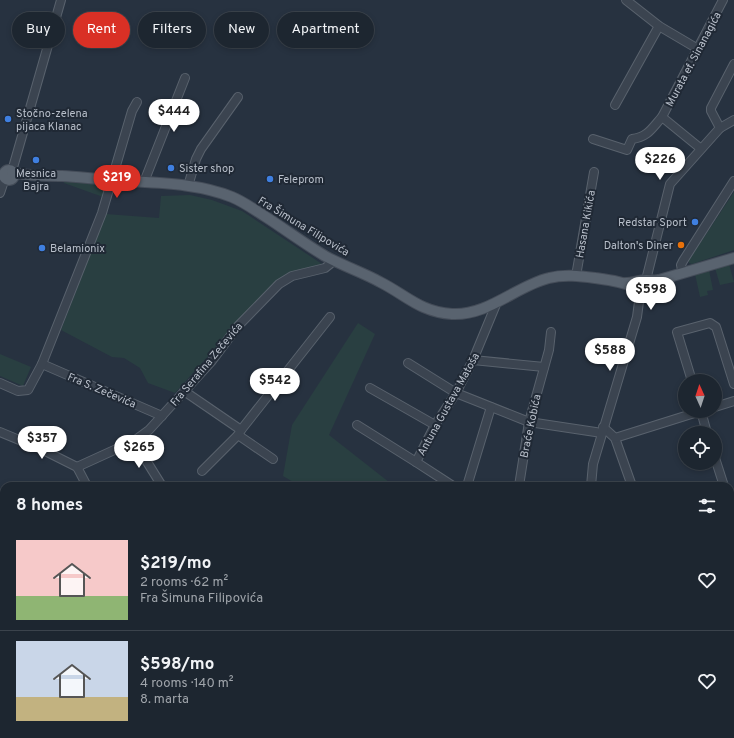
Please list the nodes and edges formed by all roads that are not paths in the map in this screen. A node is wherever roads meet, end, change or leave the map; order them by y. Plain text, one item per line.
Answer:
1 (56, 0) edge
2 (61, 0) edge
3 (626, 0) edge
4 (721, 1) edge
5 (660, 26) junction
6 (698, 49) junction
7 (734, 64) edge
8 (185, 78) dead end
9 (238, 97) dead end
10 (137, 102) dead end
11 (614, 105) dead end
12 (662, 117) junction
13 (734, 120) edge
14 (720, 128) junction
15 (593, 139) dead end
16 (700, 148) junction
17 (594, 172) dead end
18 (6, 178) edge
19 (112, 180) junction
20 (734, 181) edge
21 (144, 182) junction
22 (188, 186) junction
23 (734, 258) edge
24 (332, 260) junction
25 (691, 272) junction
26 (576, 276) junction
27 (645, 287) junction
28 (497, 302) junction
29 (330, 317) dead end
30 (551, 332) dead end
31 (473, 360) junction
32 (408, 363) dead end
33 (42, 364) junction
34 (544, 367) junction
35 (690, 374) edge
36 (0, 383) edge
37 (734, 384) edge
38 (370, 388) dead end
39 (184, 391) junction
40 (456, 393) junction
41 (734, 401) edge
42 (722, 405) edge
43 (491, 407) junction
44 (162, 416) junction
45 (679, 418) edge
46 (530, 422) junction
47 (357, 425) dead end
48 (435, 425) junction
49 (603, 430) junction
50 (0, 432) edge
51 (240, 432) junction
52 (615, 438) junction
53 (134, 441) junction
54 (273, 459) dead end
55 (416, 462) junction
56 (76, 467) junction
57 (719, 470) edge
58 (202, 471) dead end
59 (85, 482) edge
60 (160, 482) edge
61 (447, 482) edge
62 (468, 482) edge
63 (520, 482) edge
64 (591, 482) edge
65 (631, 482) edge
66 (723, 482) edge

1 - 18 street
2 - 18 street
3 - 5 street
4 - 6 street, Murata ef. Sinanagića
5 - 6 street
5 - 11 street
6 - 12 street, Murata ef. Sinanagića
7 - 14 street
8 - 21 street
9 - 22 street
10 - 19 street
12 - 15 street, Murata ef. Sinanagića
12 - 16 street
13 - 14 street
14 - 16 street
16 - 27 street
17 - 26 street, Hasana Kikića
18 - 19 main road, Fra Šimuna Filipovića
19 - 21 main road, Fra Šimuna Filipovića
19 - 33 street
20 - 25 street
21 - 22 main road, Fra Šimuna Filipovića
22 - 24 main road, Fra Šimuna Filipovića
23 - 25 main road
24 - 28 main road, Fra Šimuna Filipovića
24 - 39 street, Fra Serafina Zečevića
25 - 27 main road
26 - 27 main road, Fra Šimuna Filipovića
26 - 28 main road, Fra Šimuna Filipovića
27 - 49 street
28 - 31 street, Antuna Gustava Matoša
29 - 51 street
30 - 34 street, Braće Kobića
31 - 34 street
31 - 40 street, Antuna Gustava Matoša
32 - 40 street
33 - 36 street
33 - 44 street, Fra S. Zečevića
34 - 46 street, Braće Kobića
35 - 37 street
38 - 48 street
39 - 44 street, Fra Serafina Zečevića
39 - 51 street
40 - 43 street
40 - 48 street, Antuna Gustava Matoša
41 - 42 street
43 - 46 street
43 - 62 street
44 - 53 street, Fra Serafina Zečevića
45 - 52 street
46 - 49 street
46 - 63 street, Braće Kobića
47 - 55 street
48 - 55 street, Antuna Gustava Matoša
49 - 52 street
49 - 64 street
50 - 56 street
51 - 54 street
51 - 58 street
52 - 65 street
53 - 56 street, Fra Serafina Zečevića
53 - 60 street
55 - 61 street
56 - 59 street
57 - 66 street

